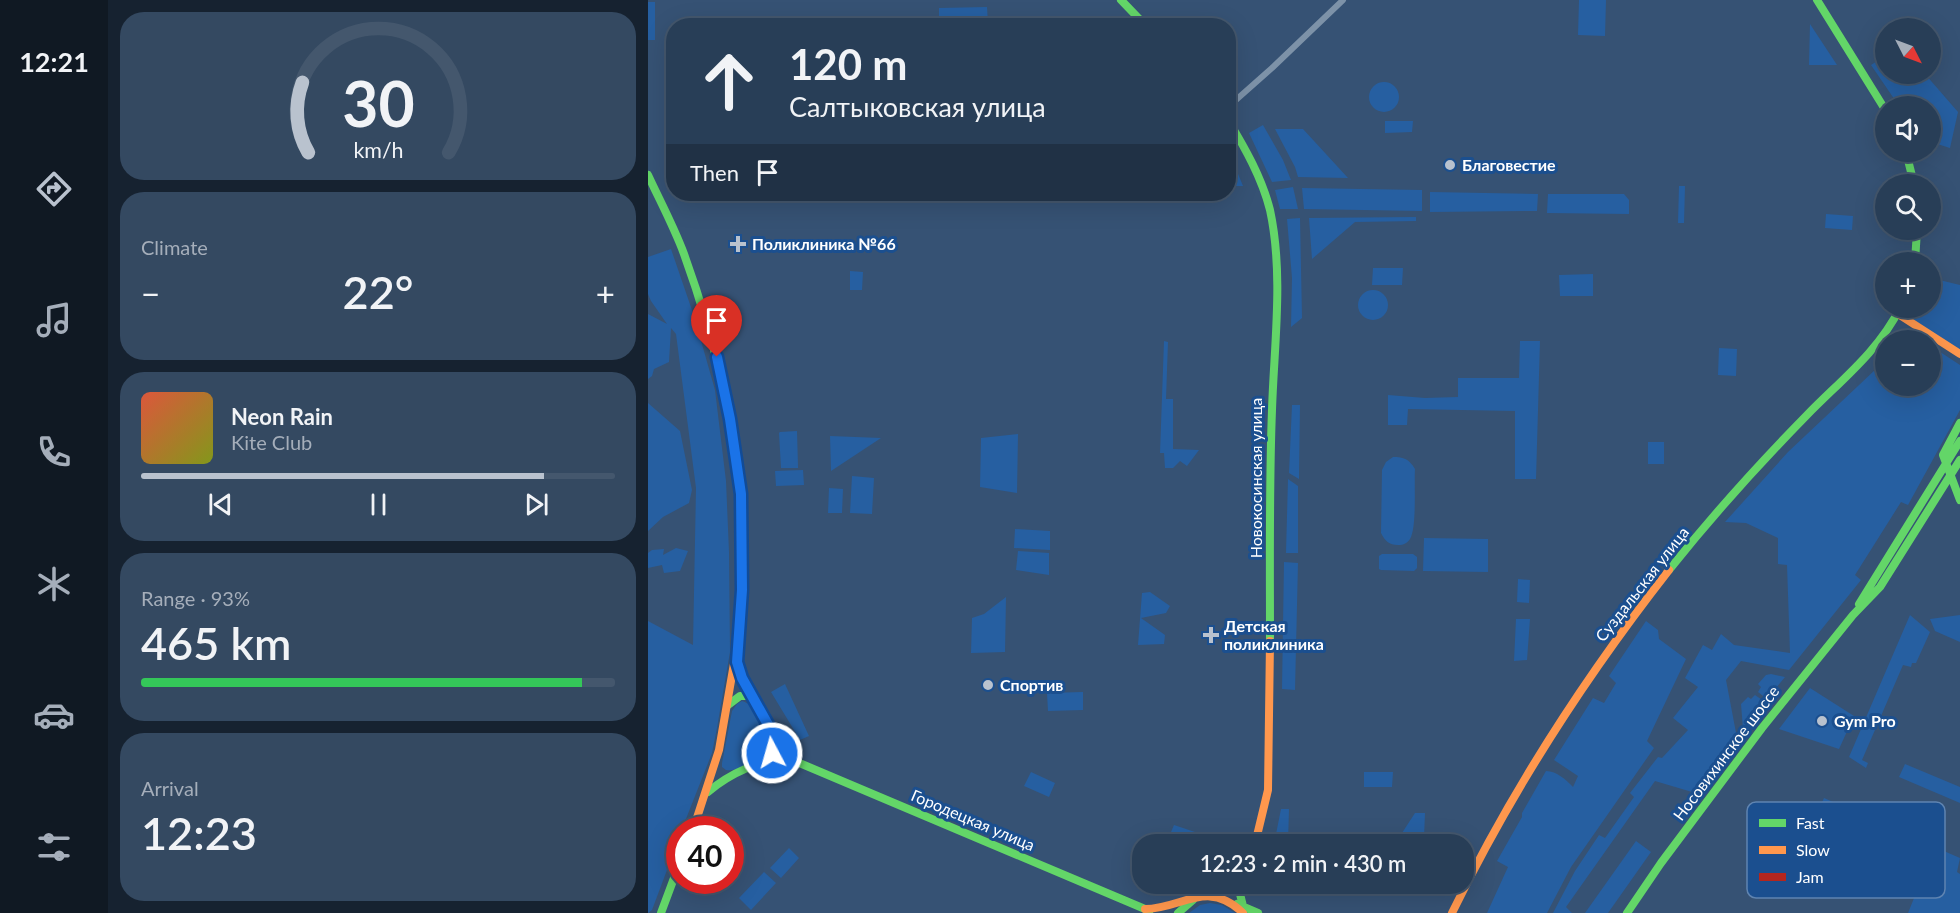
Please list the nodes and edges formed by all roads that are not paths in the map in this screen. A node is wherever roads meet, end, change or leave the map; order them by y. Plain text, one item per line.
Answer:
1 (1121, 0) edge
2 (1343, 0) edge
3 (1817, 0) edge
4 (1138, 18) edge
5 (1877, 96) edge
6 (1236, 100) edge
7 (1236, 135) edge
8 (648, 175) edge
9 (1894, 318) edge
10 (1909, 318) edge
11 (1960, 354) edge
12 (1960, 423) edge
13 (1960, 441) edge
14 (1960, 460) edge
15 (1946, 463) junction
16 (1951, 475) junction
17 (1935, 499) junction
18 (1960, 499) edge
19 (1853, 615) junction
20 (736, 652) junction
21 (760, 709) junction
22 (726, 710) junction
23 (774, 736) junction
24 (719, 750) junction
25 (790, 759) junction
26 (753, 768) junction
27 (736, 776) junction
28 (703, 803) junction
29 (698, 816) edge
30 (1258, 834) edge
31 (668, 894) edge
32 (1211, 894) edge
33 (1240, 894) edge
34 (1206, 897) junction
35 (1147, 911) edge
36 (1244, 911) edge
37 (661, 913) edge
38 (1178, 913) edge
39 (1258, 913) edge
40 (1452, 913) edge
41 (1627, 913) edge

1 - 4 street
2 - 6 street
3 - 5 street
7 - 30 street, Новокосинская улица
8 - 20 street
9 - 40 street, Суздальская улица
10 - 11 street
12 - 15 street
13 - 15 street, Носовихинское шоссе
14 - 16 street, Носовихинское шоссе
15 - 16 street
15 - 19 street, Носовихинское шоссе
16 - 17 street, Носовихинское шоссе
16 - 18 street
17 - 18 street
17 - 19 street, Носовихинское шоссе
19 - 41 street, Носовихинское шоссе
20 - 21 street
20 - 22 street
21 - 22 street
21 - 23 street
22 - 24 street
23 - 25 street
23 - 26 street
24 - 27 street
24 - 28 street
25 - 26 street
25 - 35 street, Городецкая улица
26 - 27 street
27 - 28 street
28 - 29 street
31 - 37 street
32 - 34 street
33 - 36 street
34 - 35 street
34 - 36 street
34 - 38 street
36 - 39 street

